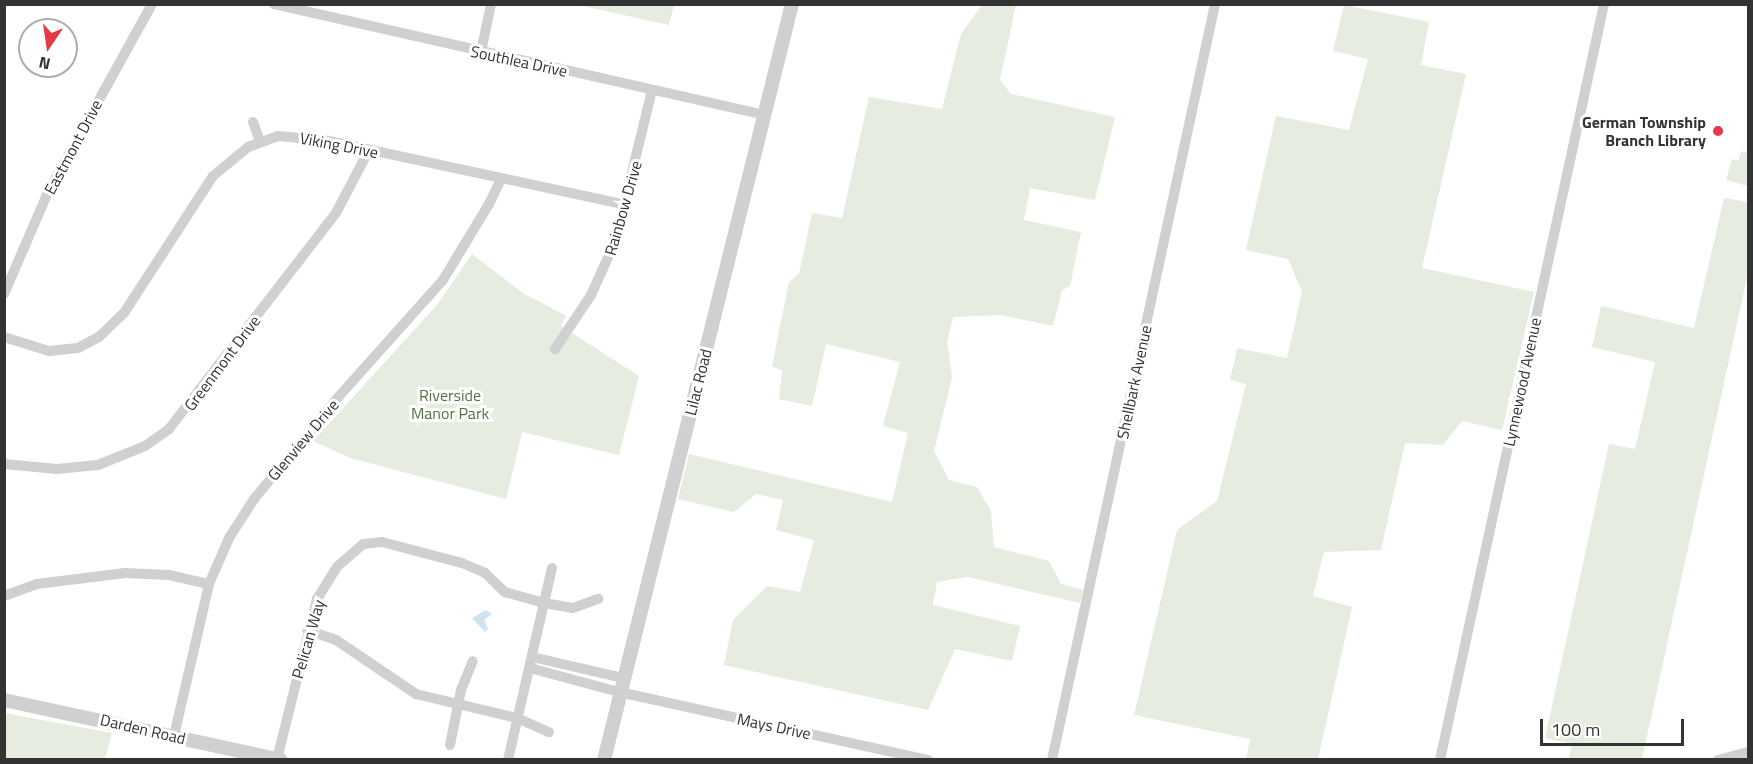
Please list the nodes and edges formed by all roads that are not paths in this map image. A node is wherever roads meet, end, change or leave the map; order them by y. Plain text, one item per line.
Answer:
1 (152, 4) edge
2 (274, 4) edge
3 (491, 4) edge
4 (792, 4) edge
5 (1215, 4) edge
6 (1604, 4) edge
7 (480, 52) junction
8 (652, 90) junction
9 (765, 115) junction
10 (253, 122) dead end
11 (260, 141) junction
12 (369, 150) junction
13 (501, 179) junction
14 (626, 205) junction
15 (4, 294) edge
16 (4, 338) edge
17 (555, 349) dead end
18 (4, 464) edge
19 (552, 568) dead end
20 (209, 584) junction
21 (4, 596) edge
22 (598, 599) dead end
23 (544, 603) junction
24 (307, 630) junction
25 (473, 661) dead end
26 (531, 663) junction
27 (623, 678) junction
28 (619, 692) junction
29 (4, 700) edge
30 (457, 707) junction
31 (517, 718) junction
32 (549, 732) dead end
33 (174, 736) junction
34 (450, 745) dead end
35 (1749, 752) edge
36 (279, 759) edge
37 (508, 759) edge
38 (604, 759) edge
39 (929, 759) edge
40 (1052, 759) edge
41 (1440, 759) edge
42 (1718, 759) edge

1 - 15 street, Eastmont Drive
2 - 7 street, Southlea Drive
3 - 7 street
4 - 9 street, Lilac Road
5 - 40 street, Shellbark Avenue
6 - 41 street, Lynnewood Avenue
7 - 8 street, Southlea Drive
8 - 9 street, Southlea Drive
8 - 14 street, Rainbow Drive
9 - 27 street, Lilac Road
10 - 11 street
11 - 12 street, Viking Drive
11 - 16 street, Viking Drive
12 - 13 street, Viking Drive
12 - 18 street, Greenmont Drive
13 - 14 street, Viking Drive
13 - 20 street, Glenview Drive
14 - 17 street, Rainbow Drive
19 - 23 street
20 - 21 street
20 - 33 street, Glenview Drive
22 - 23 street
23 - 24 street, Pelican Way
23 - 26 street
24 - 30 street
24 - 36 street, Pelican Way
25 - 30 street
26 - 27 street
26 - 28 street, Mays Drive
26 - 31 street
27 - 28 street, Lilac Road
28 - 38 street, Lilac Road
28 - 39 street, Mays Drive
29 - 33 street, Darden Road
30 - 31 street
30 - 34 street
31 - 32 street
31 - 37 street
33 - 36 street, Darden Road
35 - 42 street

